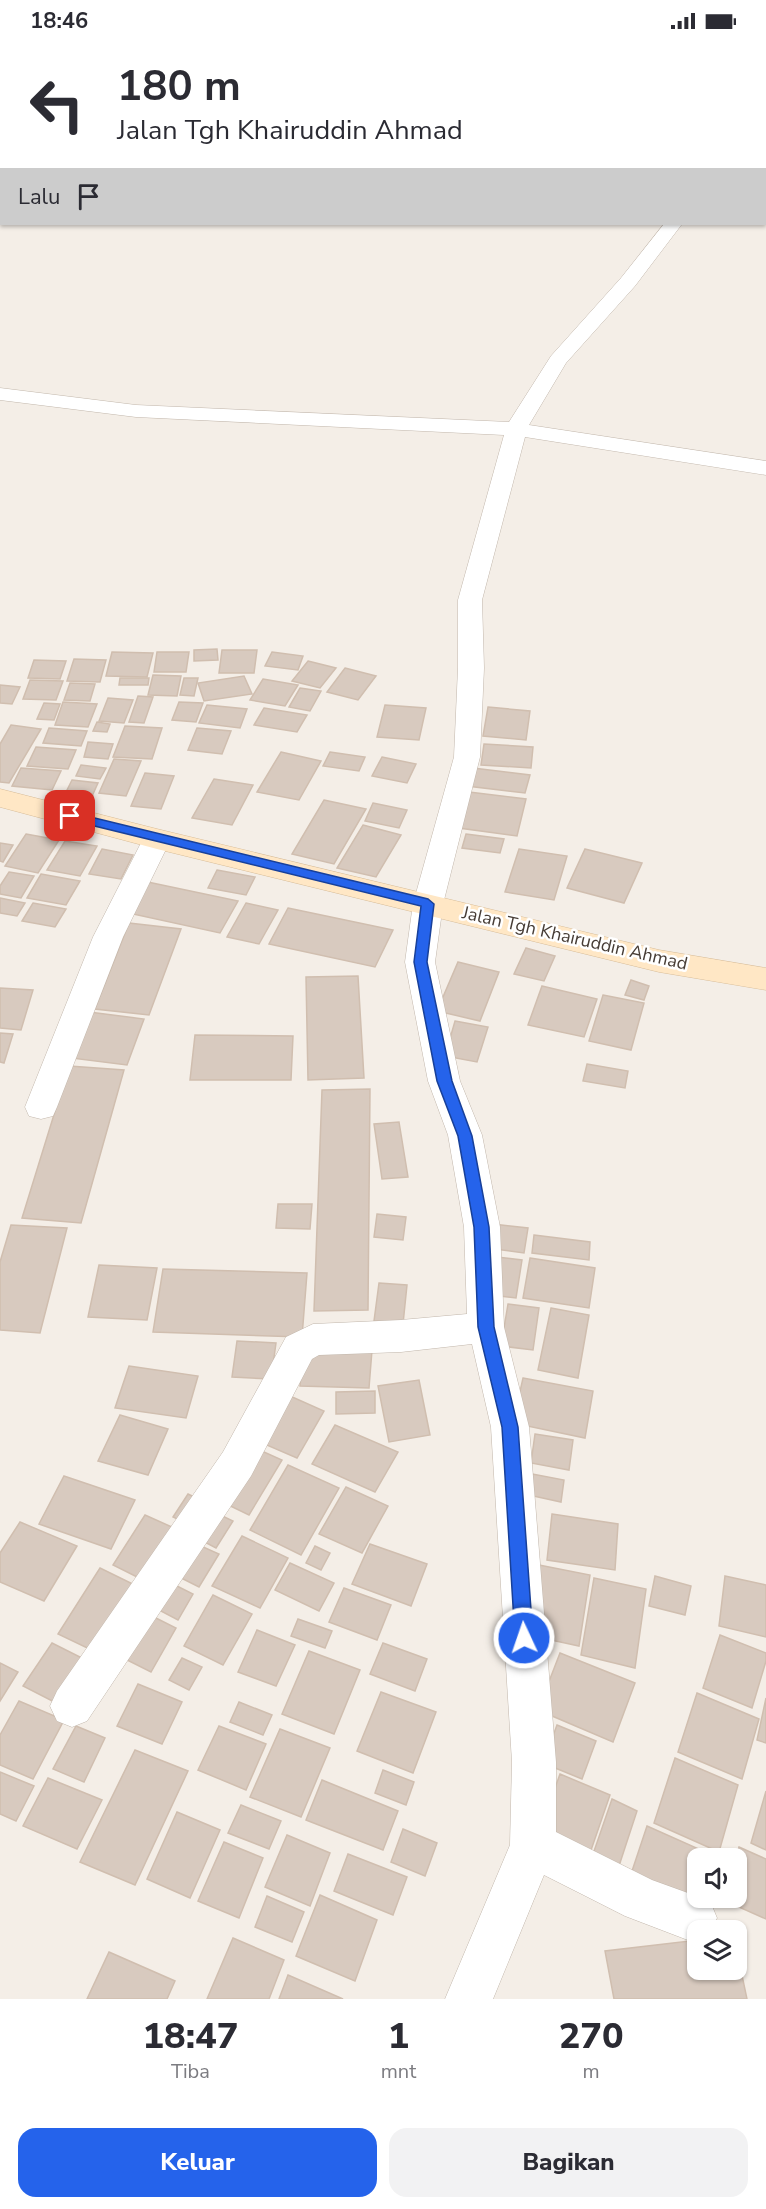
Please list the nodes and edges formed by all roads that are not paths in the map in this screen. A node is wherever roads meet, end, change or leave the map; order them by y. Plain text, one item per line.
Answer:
1 (672, 225) edge
2 (0, 394) edge
3 (516, 429) junction
4 (766, 468) edge
5 (0, 798) edge
6 (157, 839) junction
7 (428, 904) junction
8 (766, 979) edge
9 (41, 1107) dead end
10 (486, 1327) junction
11 (72, 1706) dead end
12 (533, 1845) junction
13 (693, 1918) dead end
14 (470, 1999) edge

1 - 3 street
2 - 3 street
3 - 4 street
3 - 7 street
5 - 6 street, Jalan Tgh Khairuddin Ahmad
6 - 7 street, Jalan Tgh Khairuddin Ahmad
6 - 9 street
7 - 8 street, Jalan Tgh Khairuddin Ahmad
7 - 10 street
10 - 11 street
10 - 12 street
12 - 13 street
12 - 14 street

